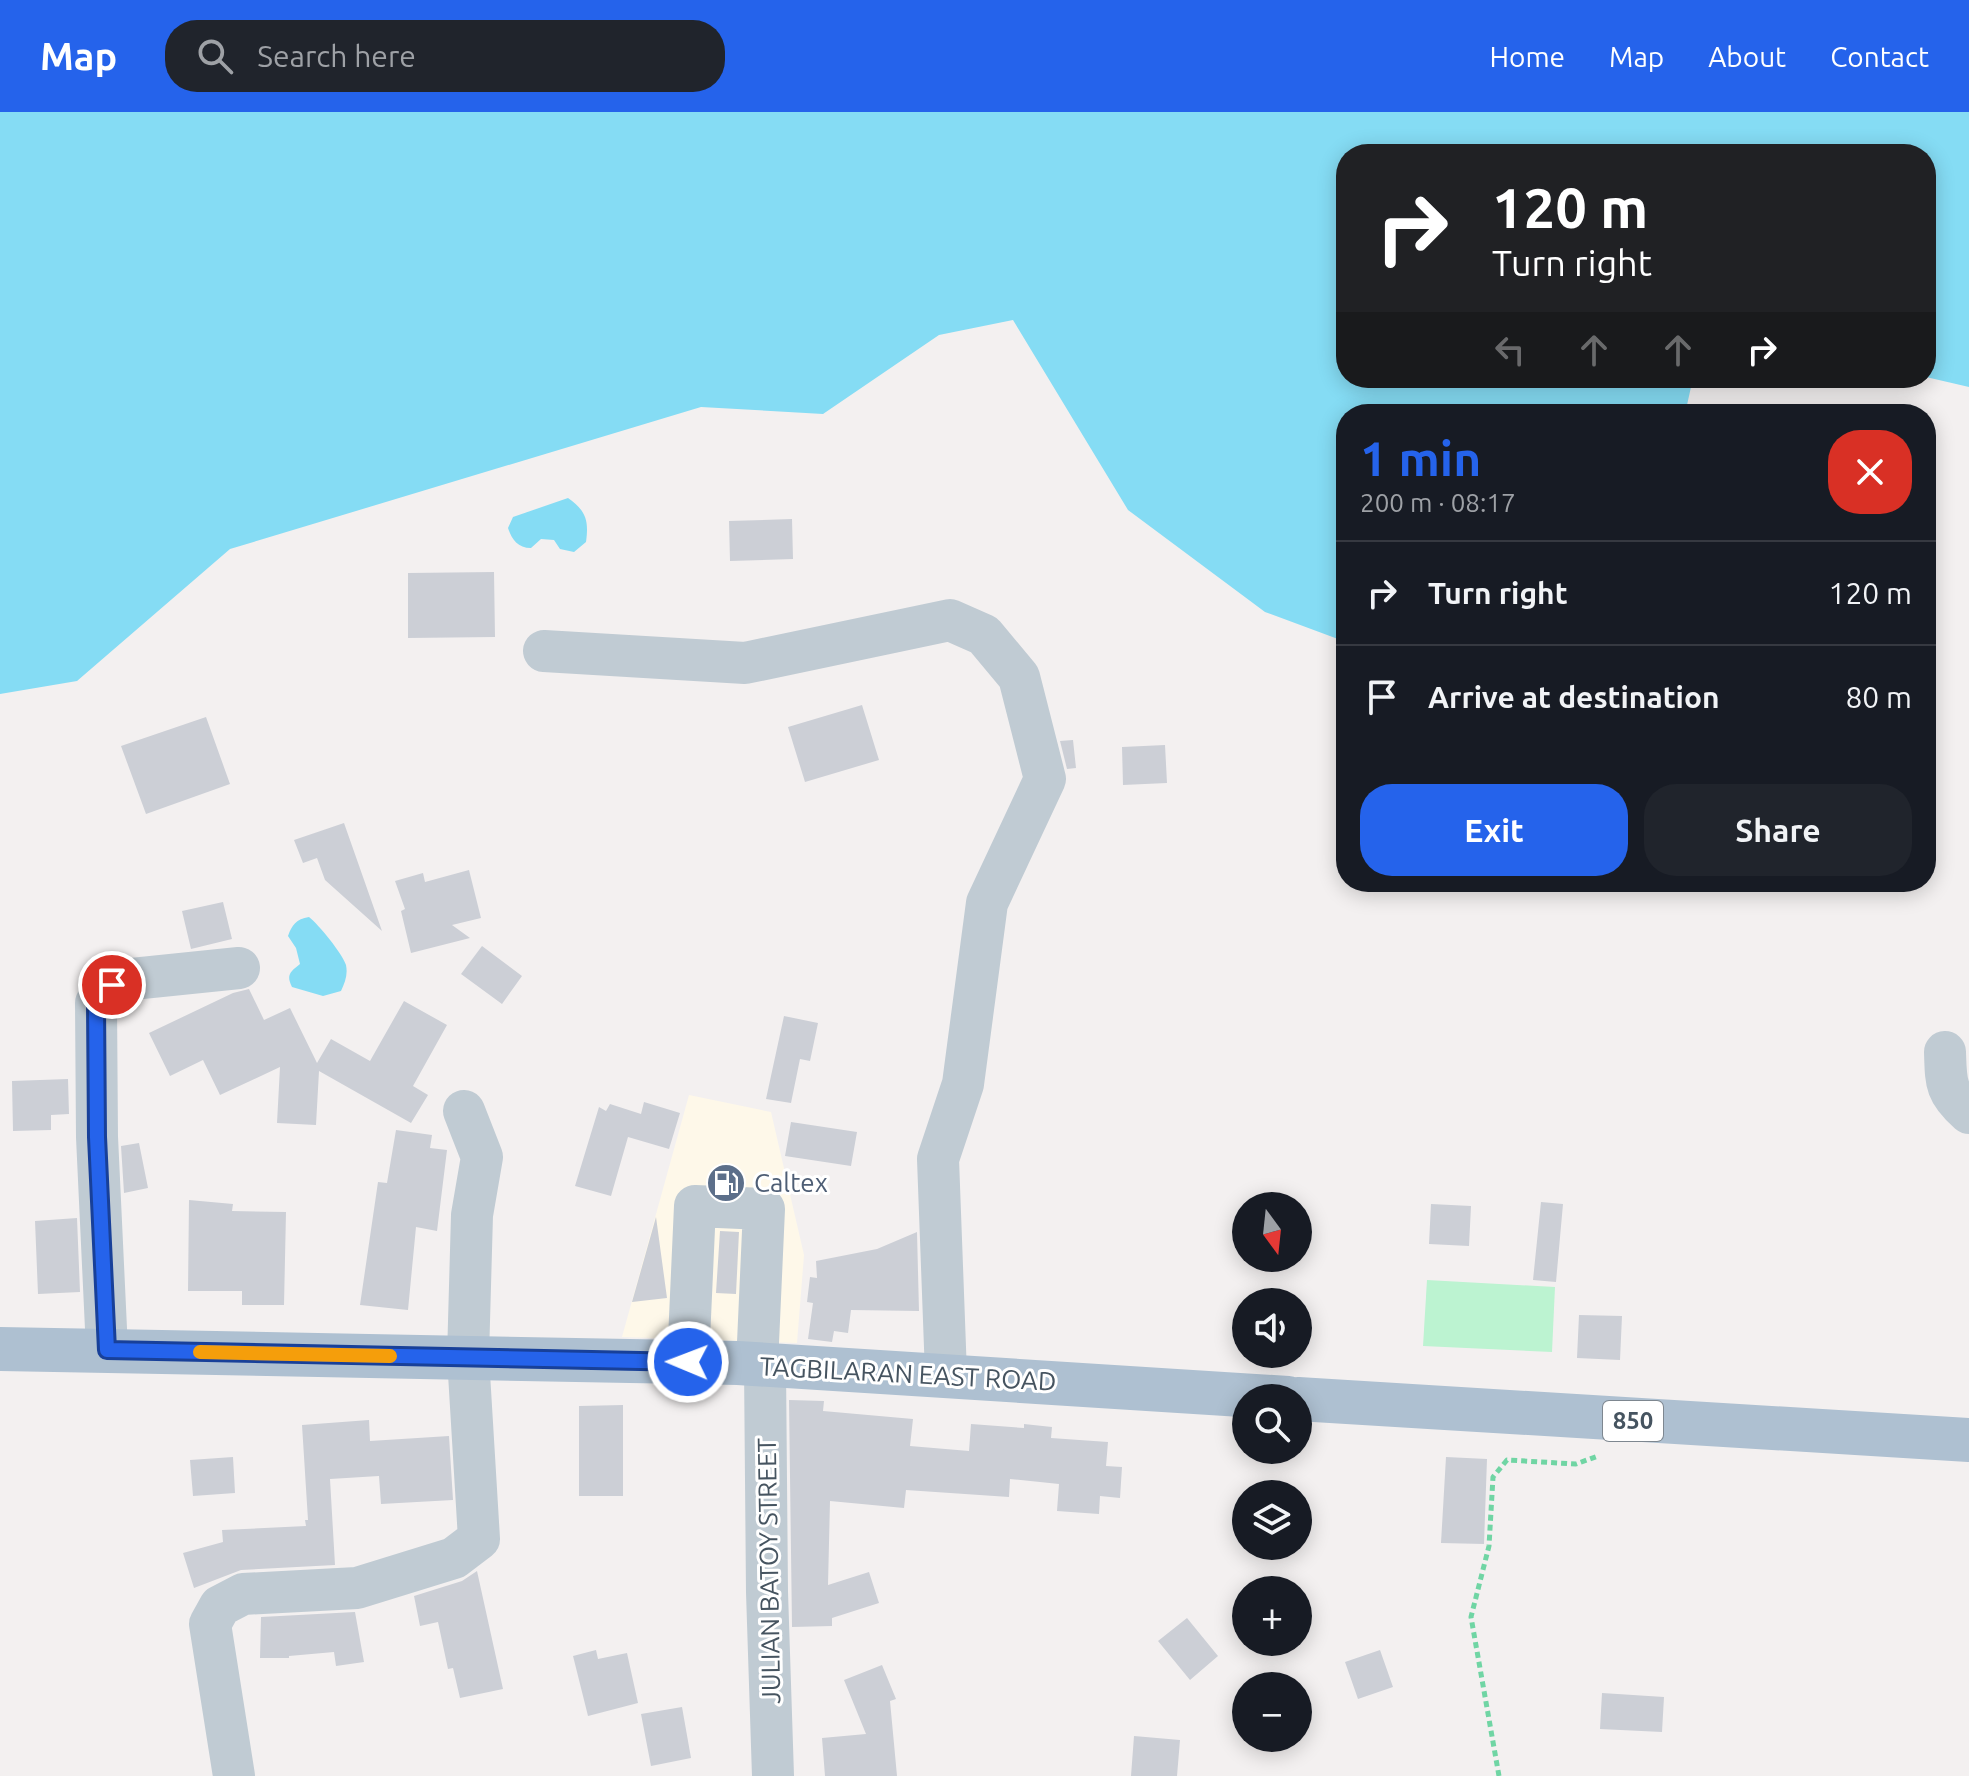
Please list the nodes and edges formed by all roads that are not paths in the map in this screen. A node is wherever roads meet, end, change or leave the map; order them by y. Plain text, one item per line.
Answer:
1 (544, 651) dead end
2 (239, 968) dead end
3 (1945, 1052) dead end
4 (464, 1111) dead end
5 (1969, 1113) edge
6 (0, 1349) edge
7 (107, 1350) junction
8 (468, 1357) junction
9 (688, 1362) junction
10 (761, 1365) junction
11 (946, 1374) junction
12 (1232, 1394) edge
13 (1312, 1400) edge
14 (1969, 1440) edge
15 (234, 1776) edge
16 (773, 1776) edge

1 - 11 street
2 - 7 street
3 - 5 street
4 - 8 street
6 - 7 main road, TAGBILARAN EAST ROAD
7 - 8 main road, TAGBILARAN EAST ROAD
8 - 9 main road, TAGBILARAN EAST ROAD
8 - 15 street
9 - 10 main road, TAGBILARAN EAST ROAD
9 - 10 street, JULIAN BATOY STREET
10 - 11 main road, TAGBILARAN EAST ROAD
10 - 16 street, JULIAN BATOY STREET
11 - 12 main road, TAGBILARAN EAST ROAD
13 - 14 main road, 850

